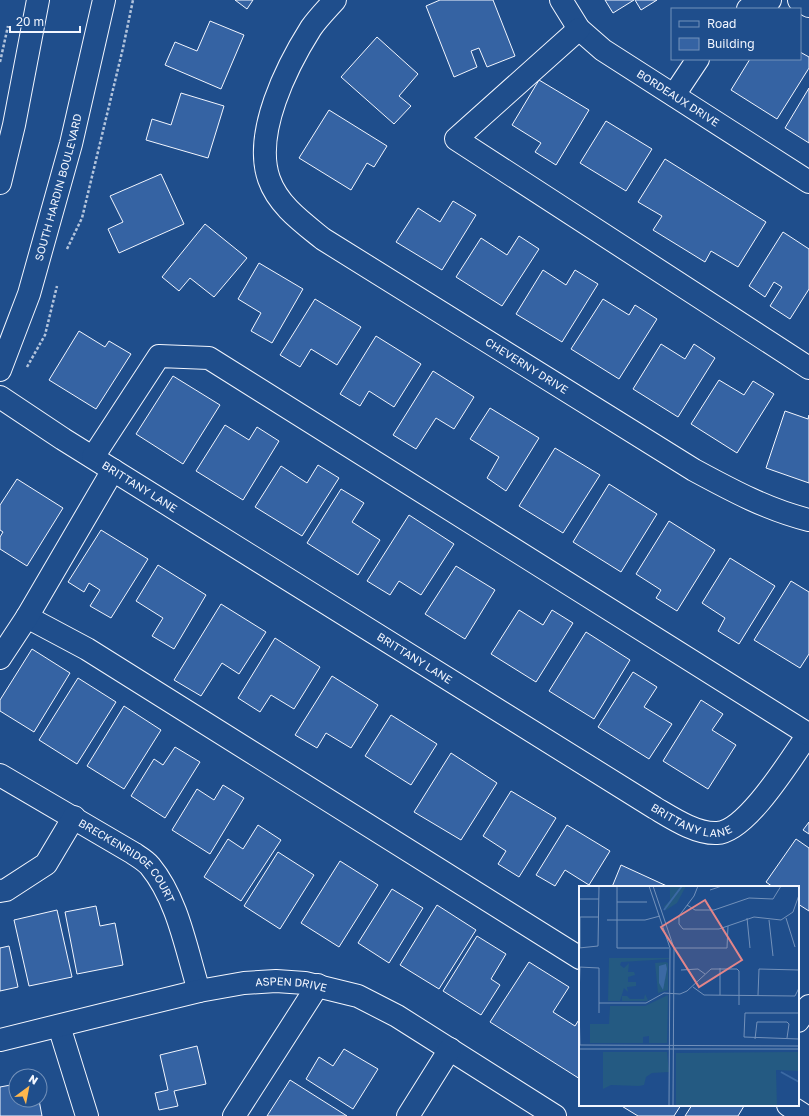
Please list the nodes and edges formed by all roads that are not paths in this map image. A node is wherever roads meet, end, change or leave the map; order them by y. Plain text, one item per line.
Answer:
1 (38, 0) edge
2 (104, 0) edge
3 (335, 0) edge
4 (561, 0) edge
5 (770, 0) edge
6 (800, 0) edge
7 (809, 6) edge
8 (750, 8) edge
9 (580, 29) junction
10 (697, 60) edge
11 (674, 95) junction
12 (809, 182) edge
13 (0, 183) edge
14 (809, 368) edge
15 (0, 370) edge
16 (0, 397) edge
17 (93, 458) junction
18 (113, 470) junction
19 (809, 520) edge
20 (27, 617) junction
21 (0, 658) edge
22 (809, 734) edge
23 (0, 775) edge
24 (74, 817) junction
25 (0, 892) edge
26 (579, 957) edge
27 (318, 985) junction
28 (199, 991) junction
29 (809, 1006) edge
30 (799, 1020) edge
31 (59, 1026) junction
32 (0, 1040) edge
33 (450, 1049) junction
34 (790, 1106) edge
35 (87, 1116) edge
36 (234, 1116) edge
37 (408, 1116) edge
38 (555, 1116) edge
39 (805, 1116) edge

1 - 13 street
2 - 15 street, SOUTH HARDIN BOULEVARD
3 - 19 street, CHEVERNY DRIVE
4 - 9 street, BORDEAUX DRIVE
5 - 8 street
6 - 7 street
9 - 11 street, BORDEAUX DRIVE
9 - 14 street
10 - 11 street
11 - 12 street, BORDEAUX DRIVE
16 - 17 street, BRITTANY LANE
17 - 18 street, BRITTANY LANE
17 - 22 street
18 - 20 street
18 - 22 street, BRITTANY LANE
20 - 21 street
20 - 26 street
23 - 24 street, BRECKENRIDGE COURT
24 - 25 street
24 - 28 street, BRECKENRIDGE COURT
27 - 28 street, ASPEN DRIVE
27 - 33 street, ASPEN DRIVE
27 - 36 street
28 - 31 street, ASPEN DRIVE
29 - 30 street
31 - 32 street, ASPEN DRIVE
31 - 35 street
33 - 37 street
33 - 38 street, ASPEN DRIVE
34 - 39 street

